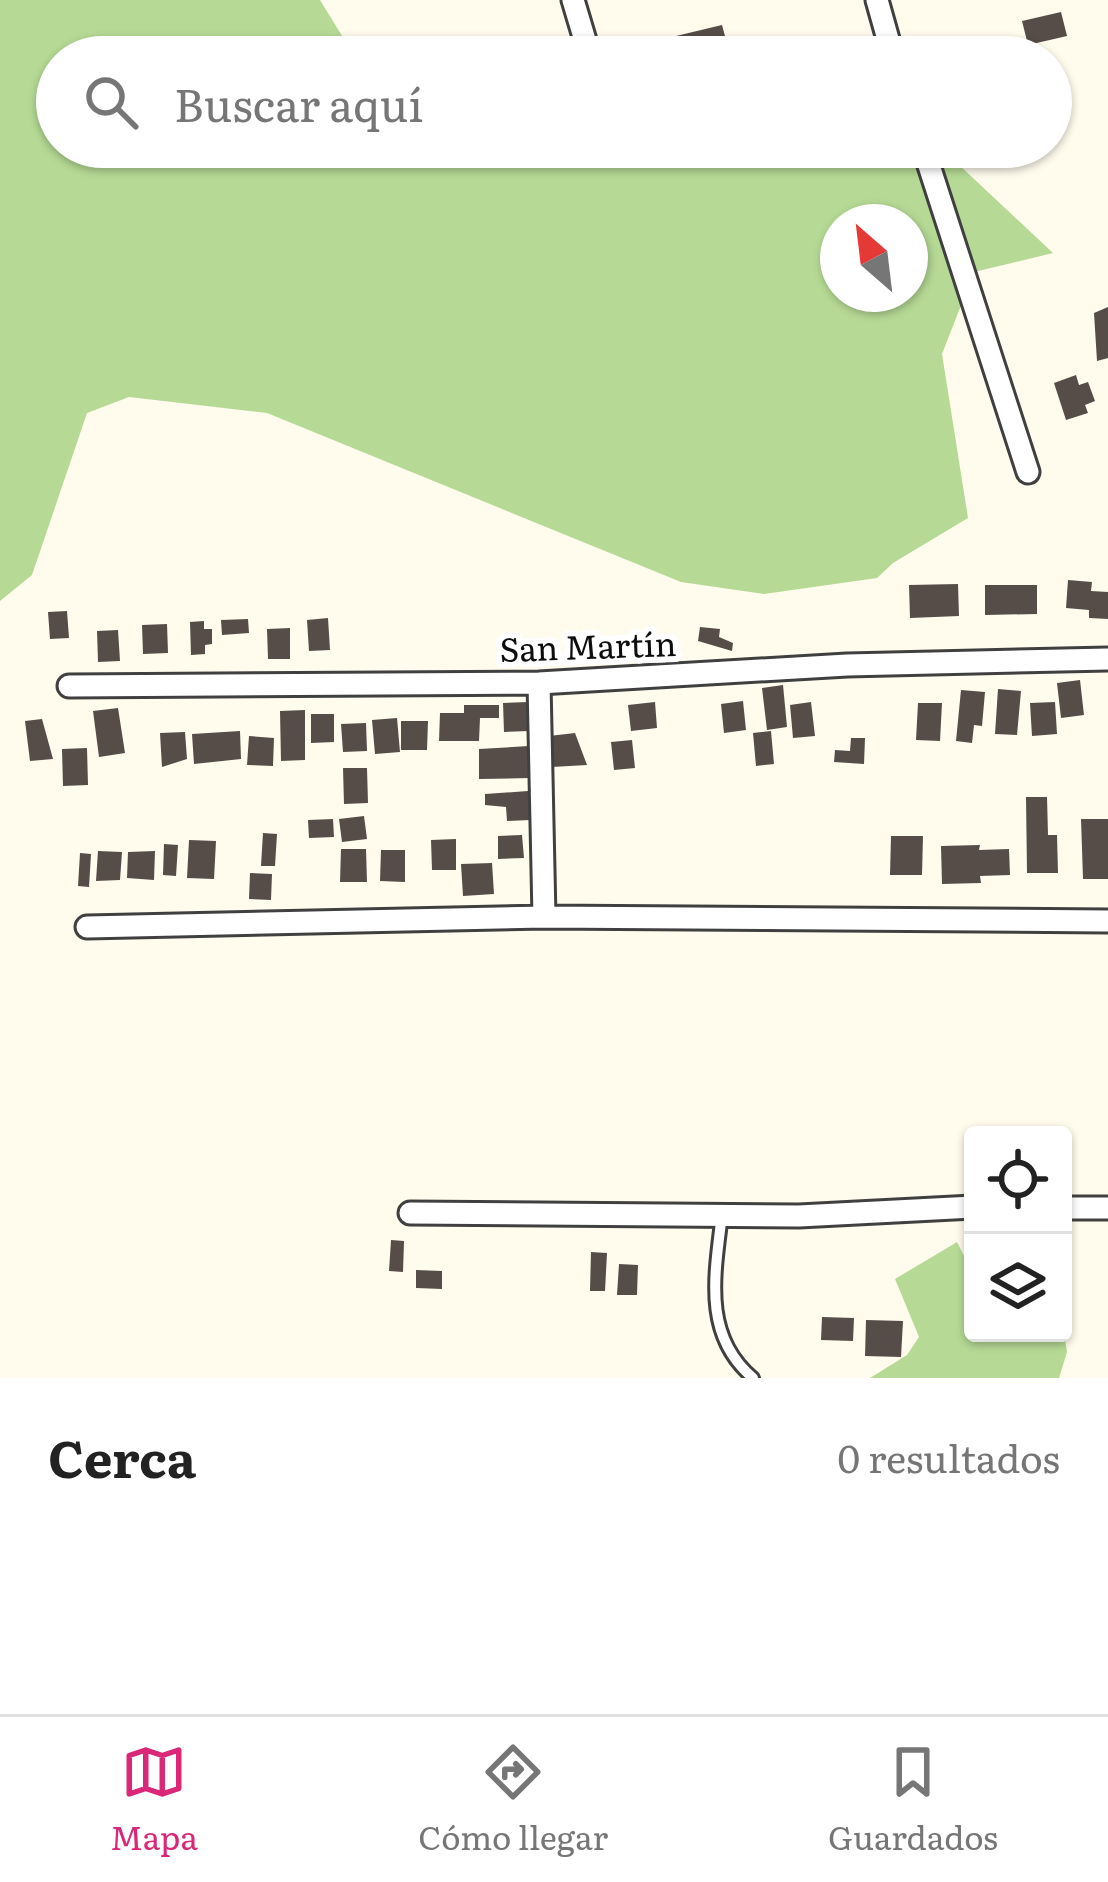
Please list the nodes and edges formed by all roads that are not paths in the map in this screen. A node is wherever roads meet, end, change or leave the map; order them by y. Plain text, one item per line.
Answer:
1 (573, 0) edge
2 (877, 0) edge
3 (584, 36) edge
4 (887, 36) edge
5 (929, 168) edge
6 (1028, 472) dead end
7 (1108, 659) edge
8 (539, 683) junction
9 (69, 686) dead end
10 (544, 917) junction
11 (1108, 921) edge
12 (87, 927) dead end
13 (964, 1207) edge
14 (1072, 1208) edge
15 (1108, 1208) edge
16 (410, 1213) dead end
17 (722, 1214) junction
18 (753, 1378) edge

1 - 3 street
2 - 4 street
5 - 6 street
7 - 8 street, San Martín
8 - 9 street, San Martín
8 - 10 street
10 - 11 street
10 - 12 street
13 - 17 street
14 - 15 street
16 - 17 street
17 - 18 lane

